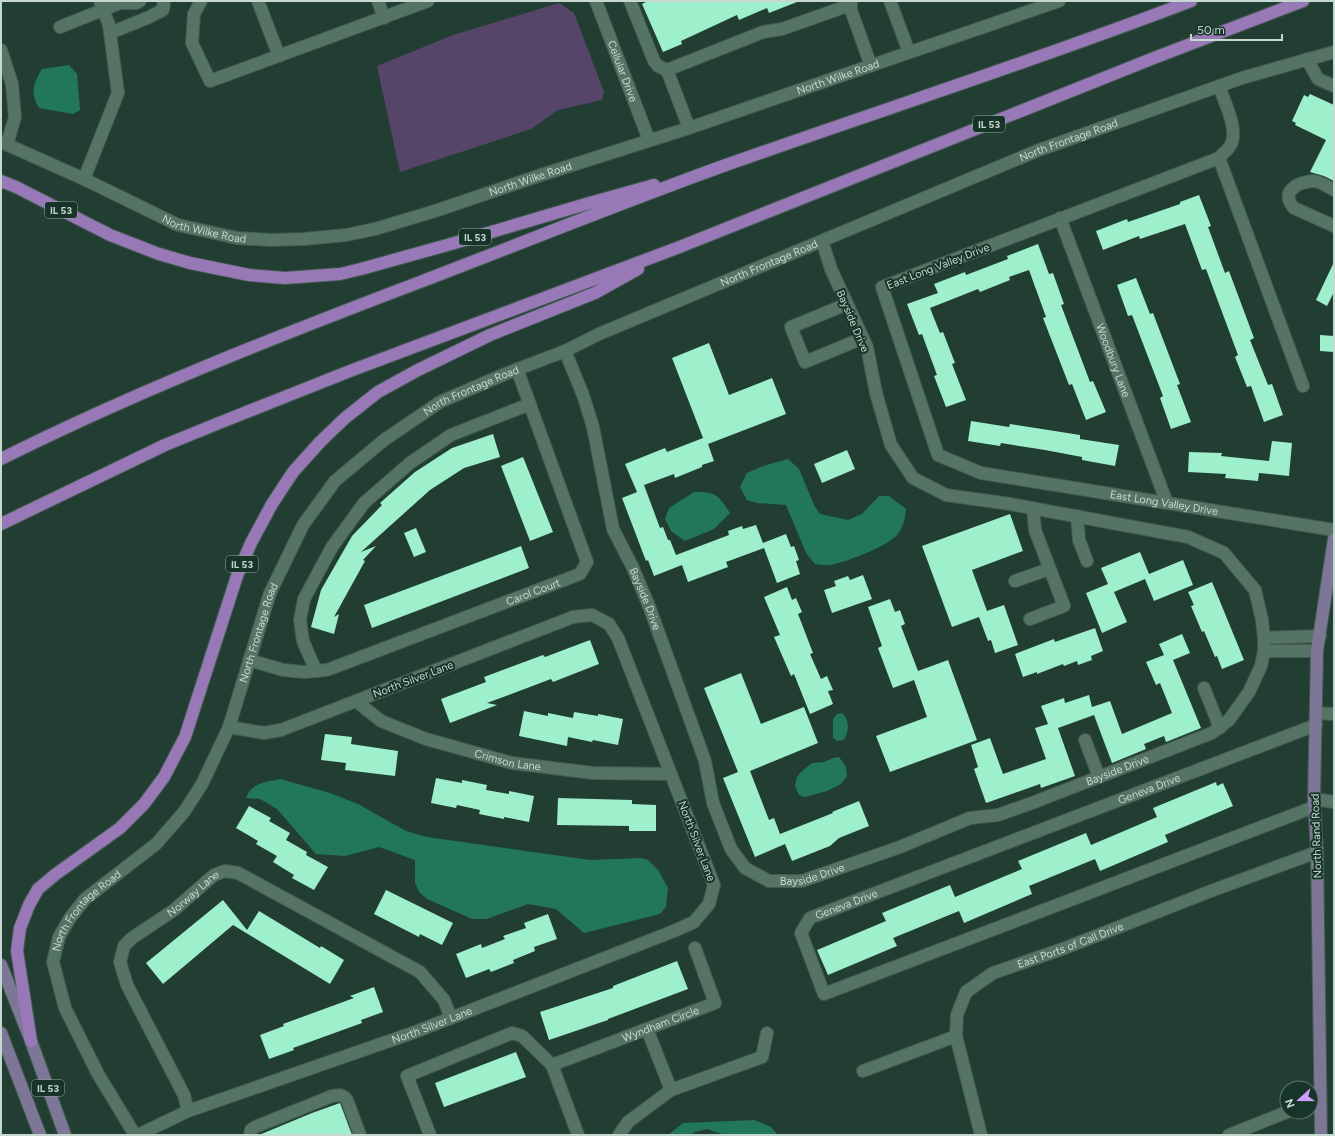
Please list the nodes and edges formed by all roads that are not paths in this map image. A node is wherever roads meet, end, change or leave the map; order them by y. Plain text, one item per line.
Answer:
1 (140, 1) edge
2 (162, 1) edge
3 (201, 1) edge
4 (258, 1) edge
5 (378, 1) edge
6 (428, 1) edge
7 (596, 1) edge
8 (630, 1) edge
9 (890, 1) edge
10 (1059, 1) edge
11 (1191, 1) edge
12 (1303, 1) edge
13 (121, 2) edge
14 (851, 3) edge
15 (101, 5) edge
16 (384, 18) junction
17 (60, 27) dead end
18 (110, 33) junction
19 (1, 50) edge
20 (909, 52) junction
21 (1334, 52) edge
22 (279, 56) junction
23 (1307, 59) junction
24 (871, 66) junction
25 (667, 70) junction
26 (1219, 86) junction
27 (1334, 86) edge
28 (689, 128) junction
29 (649, 140) junction
30 (4, 143) edge
31 (1219, 158) junction
32 (723, 166) junction
33 (84, 179) junction
34 (1, 181) edge
35 (1334, 190) edge
36 (1060, 218) junction
37 (1334, 226) edge
38 (822, 241) junction
39 (676, 248) junction
40 (847, 304) junction
41 (863, 338) junction
42 (565, 350) junction
43 (517, 369) junction
44 (1303, 386) dead end
45 (530, 404) junction
46 (1, 459) edge
47 (1168, 503) junction
48 (1033, 508) junction
49 (1077, 516) junction
50 (1, 524) edge
51 (1334, 530) edge
52 (1334, 539) edge
53 (1087, 561) dead end
54 (1331, 567) edge
55 (1049, 569) junction
56 (1015, 581) dead end
57 (1030, 619) dead end
58 (1320, 636) junction
59 (1264, 638) junction
60 (1264, 651) junction
61 (1317, 651) junction
62 (249, 660) junction
63 (316, 671) junction
64 (1204, 688) dead end
65 (356, 701) junction
66 (1334, 714) edge
67 (1316, 719) junction
68 (229, 727) junction
69 (1220, 728) junction
70 (1085, 740) dead end
71 (672, 774) junction
72 (1099, 777) junction
73 (1334, 802) edge
74 (1314, 803) junction
75 (1317, 852) junction
76 (695, 948) dead end
77 (1, 965) edge
78 (451, 1018) junction
79 (647, 1029) junction
80 (1, 1033) edge
81 (767, 1033) dead end
82 (956, 1036) junction
83 (31, 1041) junction
84 (552, 1065) junction
85 (862, 1070) dead end
86 (1316, 1080) edge
87 (671, 1090) junction
88 (188, 1111) junction
89 (1279, 1115) edge
90 (1319, 1120) edge
91 (40, 1135) edge
92 (65, 1135) edge
93 (137, 1135) edge
94 (250, 1135) edge
95 (360, 1135) edge
96 (430, 1135) edge
97 (578, 1135) edge
98 (619, 1135) edge
99 (981, 1135) edge
100 (1229, 1135) edge
101 (1321, 1135) edge

1 - 13 street
2 - 18 street
3 - 22 street
4 - 22 street
5 - 16 street
6 - 16 street
7 - 29 street, Cellular Drive
8 - 25 street
9 - 20 street
10 - 20 street, North Wilke Road
11 - 32 highway, IL 53
12 - 39 highway, IL 53
13 - 15 street
14 - 24 street
14 - 25 street
15 - 17 street
15 - 18 street
16 - 22 street
18 - 33 street
19 - 30 street
20 - 24 street, North Wilke Road
21 - 23 street, North Frontage Road
23 - 26 street, North Frontage Road
23 - 27 street
24 - 28 street, North Wilke Road
25 - 28 street
26 - 31 street
26 - 38 street, North Frontage Road
28 - 29 street, North Wilke Road
29 - 33 street, North Wilke Road
30 - 33 street, North Wilke Road
31 - 36 street, East Long Valley Drive
31 - 44 street
32 - 34 highway, IL 53
32 - 46 highway
35 - 37 street
36 - 47 street, Woodbury Lane
36 - 47 street, East Long Valley Drive
38 - 40 street, Bayside Drive
38 - 42 street, North Frontage Road
39 - 50 highway
39 - 83 highway, IL 53
40 - 41 street, Bayside Drive
40 - 41 street
41 - 48 street, Bayside Drive
42 - 43 street, North Frontage Road
42 - 72 street, Bayside Drive
43 - 45 street, Carol Court
43 - 62 street, North Frontage Road
45 - 63 street
45 - 63 street, Carol Court
47 - 51 street, East Long Valley Drive
48 - 49 street, Bayside Drive
48 - 55 street
49 - 53 street
49 - 59 street, Bayside Drive
52 - 54 main road, North Rand Road
54 - 58 main road, North Rand Road
55 - 56 street
55 - 57 street
58 - 59 street
58 - 61 main road, North Rand Road
59 - 60 street, Bayside Drive
60 - 61 street
60 - 69 street, Bayside Drive
61 - 67 main road, North Rand Road
62 - 63 street, Carol Court
62 - 68 street, North Frontage Road
64 - 69 street
65 - 68 street, North Silver Lane
65 - 71 street, Crimson Lane
65 - 71 street, North Silver Lane
66 - 67 street
67 - 74 main road, North Rand Road
67 - 74 street, Geneva Drive
68 - 93 street, North Frontage Road
69 - 72 street, Bayside Drive
70 - 72 street
71 - 78 street, North Silver Lane
73 - 74 street
74 - 75 main road, North Rand Road
75 - 82 street, East Ports of Call Drive
75 - 86 main road, North Rand Road
76 - 79 street, Wyndham Circle
77 - 83 main road
78 - 88 street, North Silver Lane
78 - 88 street, Norway Lane
79 - 84 street, Wyndham Circle
79 - 87 street
80 - 91 main road, IL 53
81 - 87 street
82 - 85 street
82 - 99 street, East Ports of Call Drive
83 - 92 main road, IL 53
84 - 96 street
84 - 97 street
87 - 98 street
88 - 93 street, North Silver Lane
89 - 100 street
90 - 101 main road, North Rand Road
94 - 95 street

